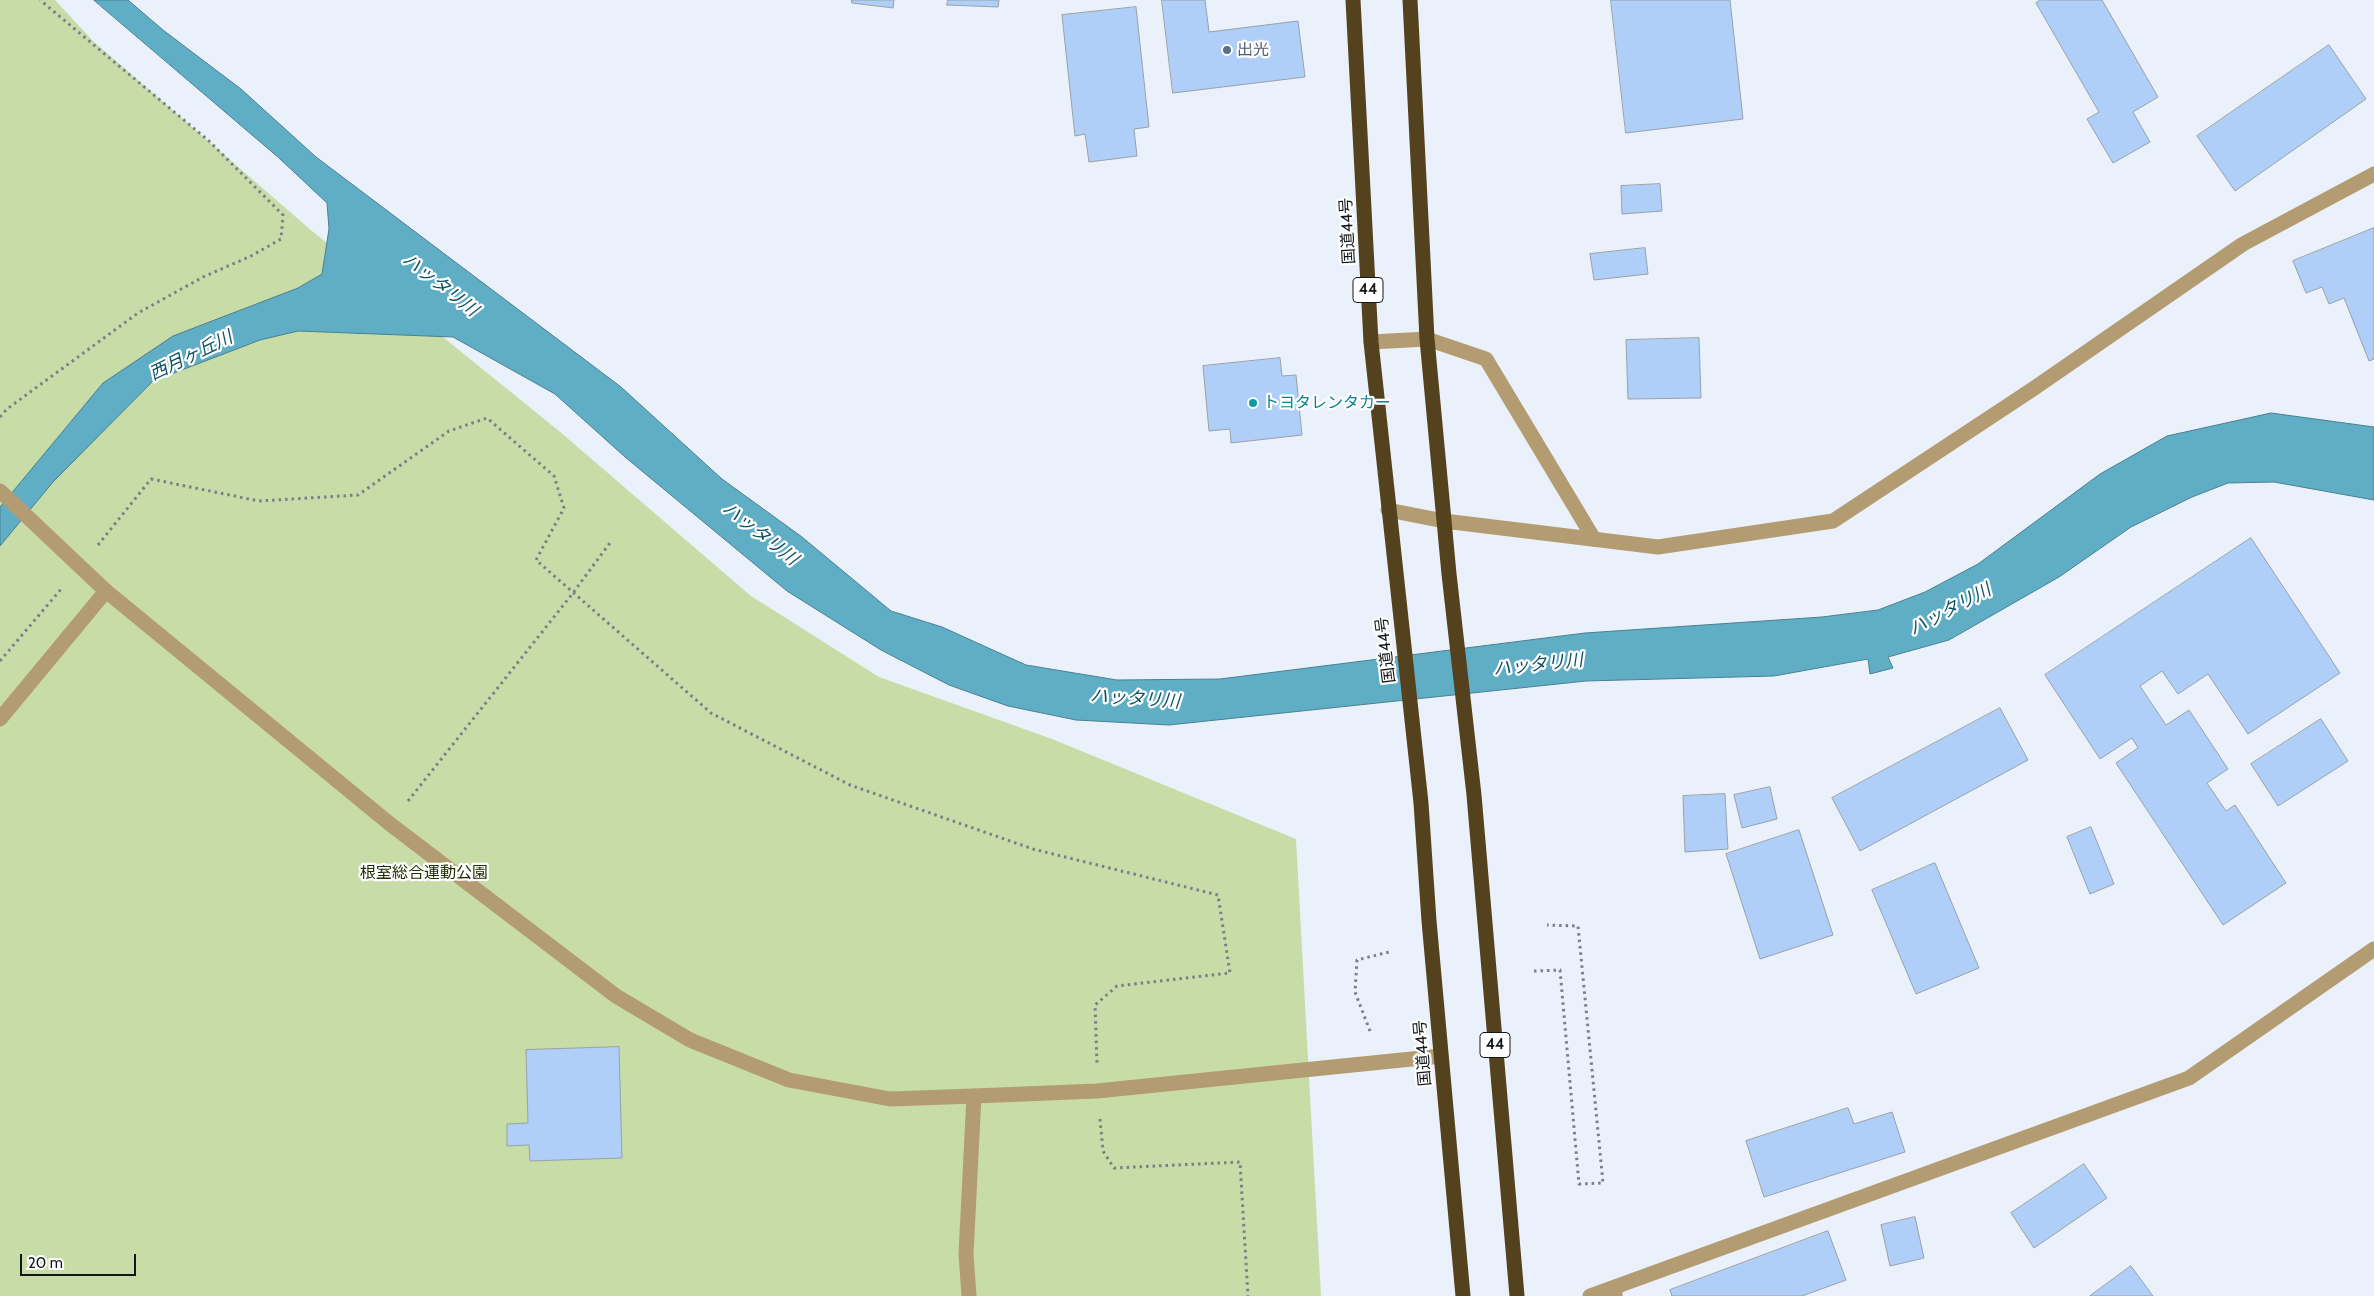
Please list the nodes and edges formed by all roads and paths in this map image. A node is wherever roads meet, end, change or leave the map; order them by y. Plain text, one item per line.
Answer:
1 (40, 0) edge
2 (1353, 0) edge
3 (1410, 0) edge
4 (2374, 174) edge
5 (1427, 339) junction
6 (1371, 342) junction
7 (0, 417) edge
8 (0, 491) edge
9 (1388, 510) junction
10 (1444, 521) junction
11 (1594, 539) junction
12 (612, 540) dead end
13 (81, 566) junction
14 (106, 591) junction
15 (573, 593) junction
16 (0, 661) edge
17 (0, 719) edge
18 (390, 824) junction
19 (1547, 925) dead end
20 (2374, 950) edge
21 (1389, 952) dead end
22 (1534, 971) dead end
23 (1370, 1031) dead end
24 (1441, 1056) junction
25 (1098, 1091) junction
26 (974, 1096) junction
27 (1615, 1292) edge
28 (969, 1296) edge
29 (1248, 1296) edge
30 (1463, 1296) edge
31 (1517, 1296) edge
32 (1590, 1296) edge

1 - 7 path
2 - 6 highway, 国道44号 / 44
3 - 5 highway, 44
4 - 11 street
5 - 6 street
5 - 10 highway, 44
5 - 11 street
6 - 9 highway, 国道44号 / 44
8 - 13 street
9 - 10 street
9 - 24 highway, 国道44号 / 44
10 - 11 street
10 - 31 highway, 44
12 - 15 path
13 - 14 street
13 - 15 path
13 - 16 path
14 - 17 street
14 - 18 street
15 - 18 path
15 - 25 path
18 - 26 street
19 - 22 path
20 - 27 street
21 - 23 path
24 - 25 street
24 - 30 highway, 国道44号 / 44
25 - 26 street
25 - 29 path
26 - 28 street
27 - 32 street

